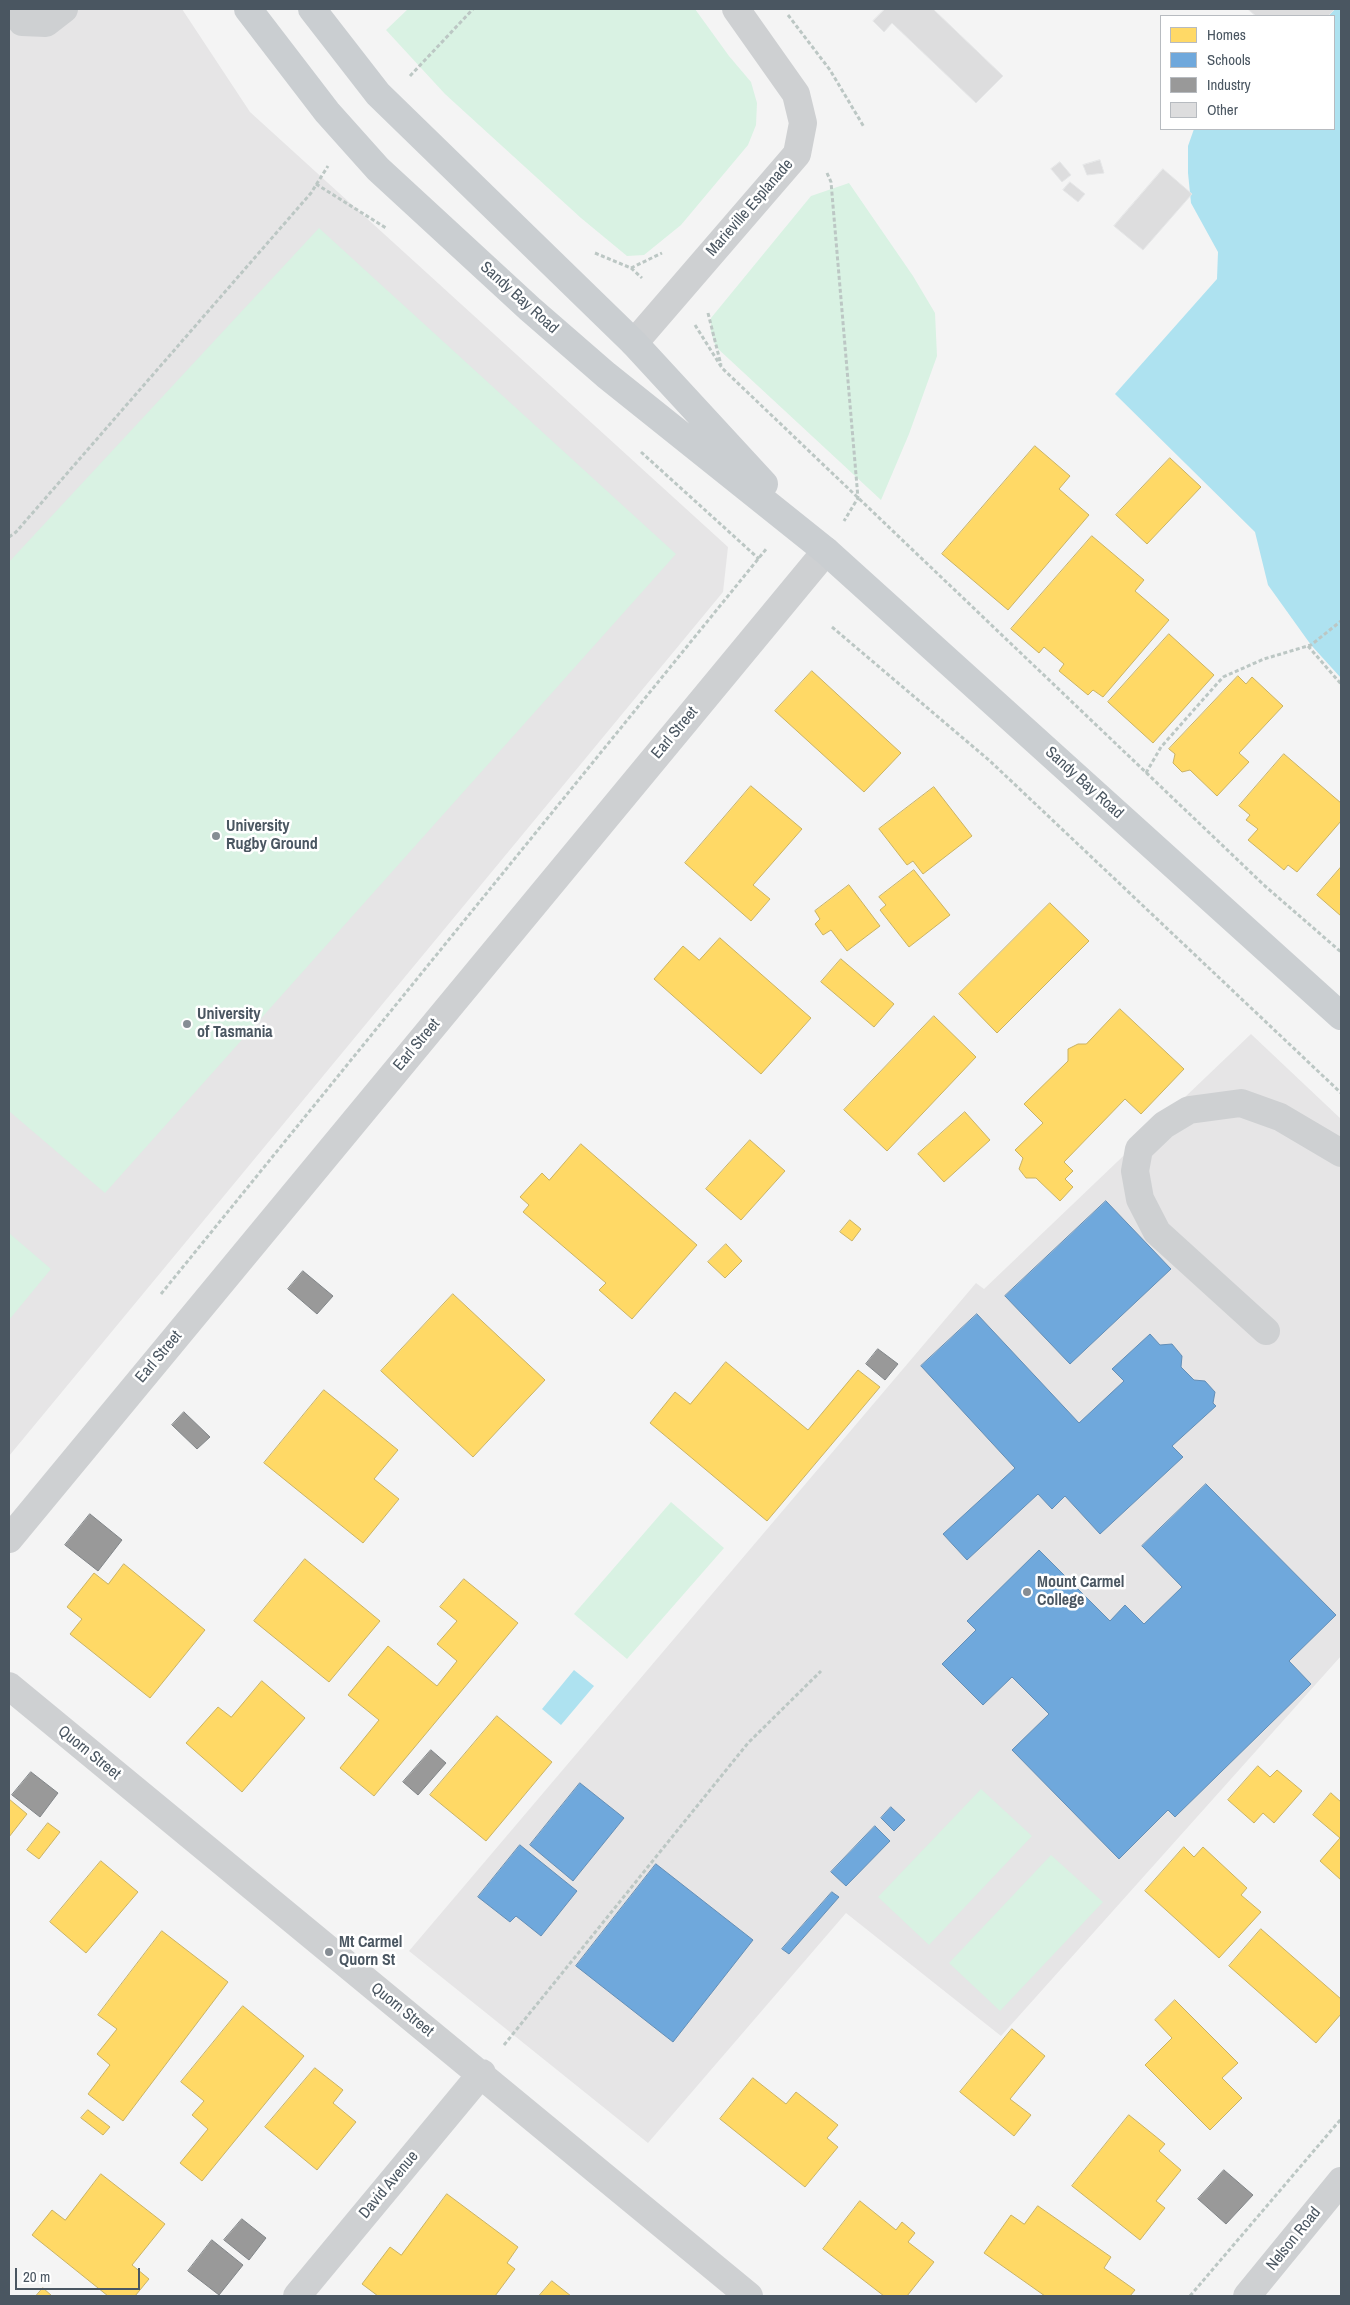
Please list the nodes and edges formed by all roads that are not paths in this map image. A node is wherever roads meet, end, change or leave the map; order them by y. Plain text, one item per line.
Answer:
1 (13, 9) edge
2 (64, 9) edge
3 (248, 9) edge
4 (312, 9) edge
5 (736, 9) edge
6 (634, 343) junction
7 (606, 375) junction
8 (826, 551) junction
9 (1341, 1016) edge
10 (1341, 1154) edge
11 (1266, 1331) dead end
12 (9, 1539) edge
13 (9, 1686) edge
14 (482, 2073) junction
15 (1341, 2181) edge
16 (297, 2296) edge
17 (749, 2296) edge
18 (1247, 2296) edge

1 - 2 street
3 - 7 main road, Sandy Bay Road
4 - 6 main road, Sandy Bay Road
5 - 6 street, Marieville Esplanade
6 - 7 main road
6 - 8 main road, Sandy Bay Road
7 - 8 main road, Sandy Bay Road
8 - 9 main road, Sandy Bay Road
8 - 12 street, Earl Street
10 - 11 street
13 - 14 street, Quorn Street
14 - 16 street, David Avenue
14 - 17 street, Quorn Street
15 - 18 street, Nelson Road

